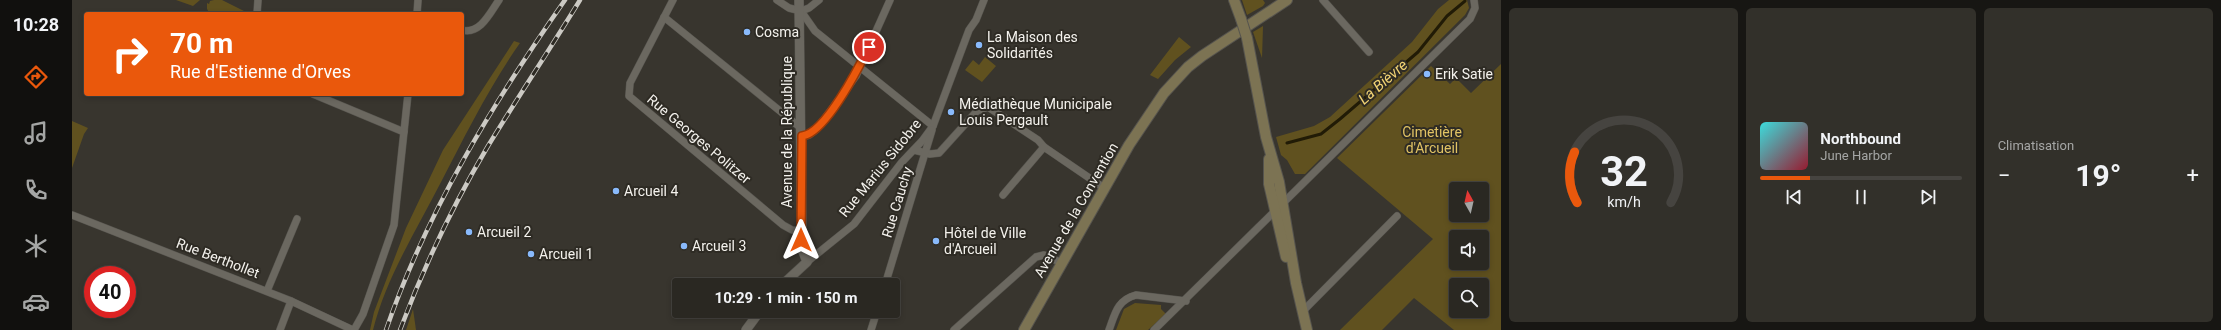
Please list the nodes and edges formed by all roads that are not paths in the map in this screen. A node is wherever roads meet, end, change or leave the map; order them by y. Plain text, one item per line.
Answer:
1 (258, 0) edge
2 (418, 0) edge
3 (499, 0) edge
4 (673, 0) edge
5 (777, 0) edge
6 (800, 0) edge
7 (819, 0) edge
8 (890, 0) edge
9 (984, 0) edge
10 (1234, 0) edge
11 (1287, 0) edge
12 (1323, 0) edge
13 (1474, 0) edge
14 (801, 10) junction
15 (257, 12) edge
16 (417, 12) edge
17 (664, 17) junction
18 (464, 30) edge
19 (1369, 52) dead end
20 (860, 67) junction
21 (318, 96) edge
22 (408, 96) edge
23 (933, 126) junction
24 (404, 132) junction
25 (801, 132) junction
26 (1044, 147) junction
27 (914, 150) junction
28 (926, 152) junction
29 (1269, 155) junction
30 (1104, 188) junction
31 (1003, 195) dead end
32 (1283, 203) junction
33 (1275, 211) junction
34 (72, 215) edge
35 (1397, 216) dead end
36 (297, 219) dead end
37 (801, 231) junction
38 (807, 262) junction
39 (1062, 263) junction
40 (790, 278) edge
41 (887, 278) edge
42 (1296, 283) junction
43 (267, 291) junction
44 (291, 300) junction
45 (1186, 301) junction
46 (1303, 311) junction
47 (755, 318) edge
48 (875, 318) edge
49 (280, 330) edge
50 (354, 330) edge
51 (746, 330) edge
52 (871, 330) edge
53 (955, 330) edge
54 (1024, 330) edge
55 (1109, 330) edge
56 (1154, 330) edge
57 (1308, 330) edge

1 - 15 street
2 - 16 street
3 - 18 street
4 - 17 street, Rue Georges Politzer
5 - 14 street
6 - 14 street, Avenue de la République
7 - 14 street
8 - 20 street
9 - 23 street, Rue Marius Sidobre
10 - 29 main road, bridge
11 - 30 main road, Avenue de la Convention
12 - 19 street
13 - 32 street
14 - 20 street
14 - 25 street, Avenue de la République
17 - 25 street
17 - 37 street, Rue Georges Politzer
20 - 23 street
20 - 25 street
21 - 24 street
22 - 24 street
23 - 27 street, Rue Marius Sidobre
23 - 28 street, Rue Cauchy
24 - 50 street
25 - 37 street, Avenue de la République
26 - 28 street
26 - 30 street
26 - 31 street
27 - 28 street
27 - 38 street, Rue Marius Sidobre
28 - 41 street, Rue Cauchy
29 - 32 main road
29 - 33 main road
30 - 39 main road, Avenue de la Convention
32 - 33 street
32 - 42 main road
33 - 42 main road
33 - 45 street
34 - 43 street, Rue Berthollet
35 - 46 street
36 - 43 street
37 - 38 street, Avenue de la République
38 - 40 street, Rue Marius Sidobre
39 - 53 street
39 - 54 main road, Avenue de la Convention
42 - 46 main road
43 - 44 street, Rue Berthollet
44 - 49 street
44 - 50 street, Rue Berthollet
45 - 55 street
45 - 56 street
46 - 57 main road
47 - 51 street
48 - 52 street

